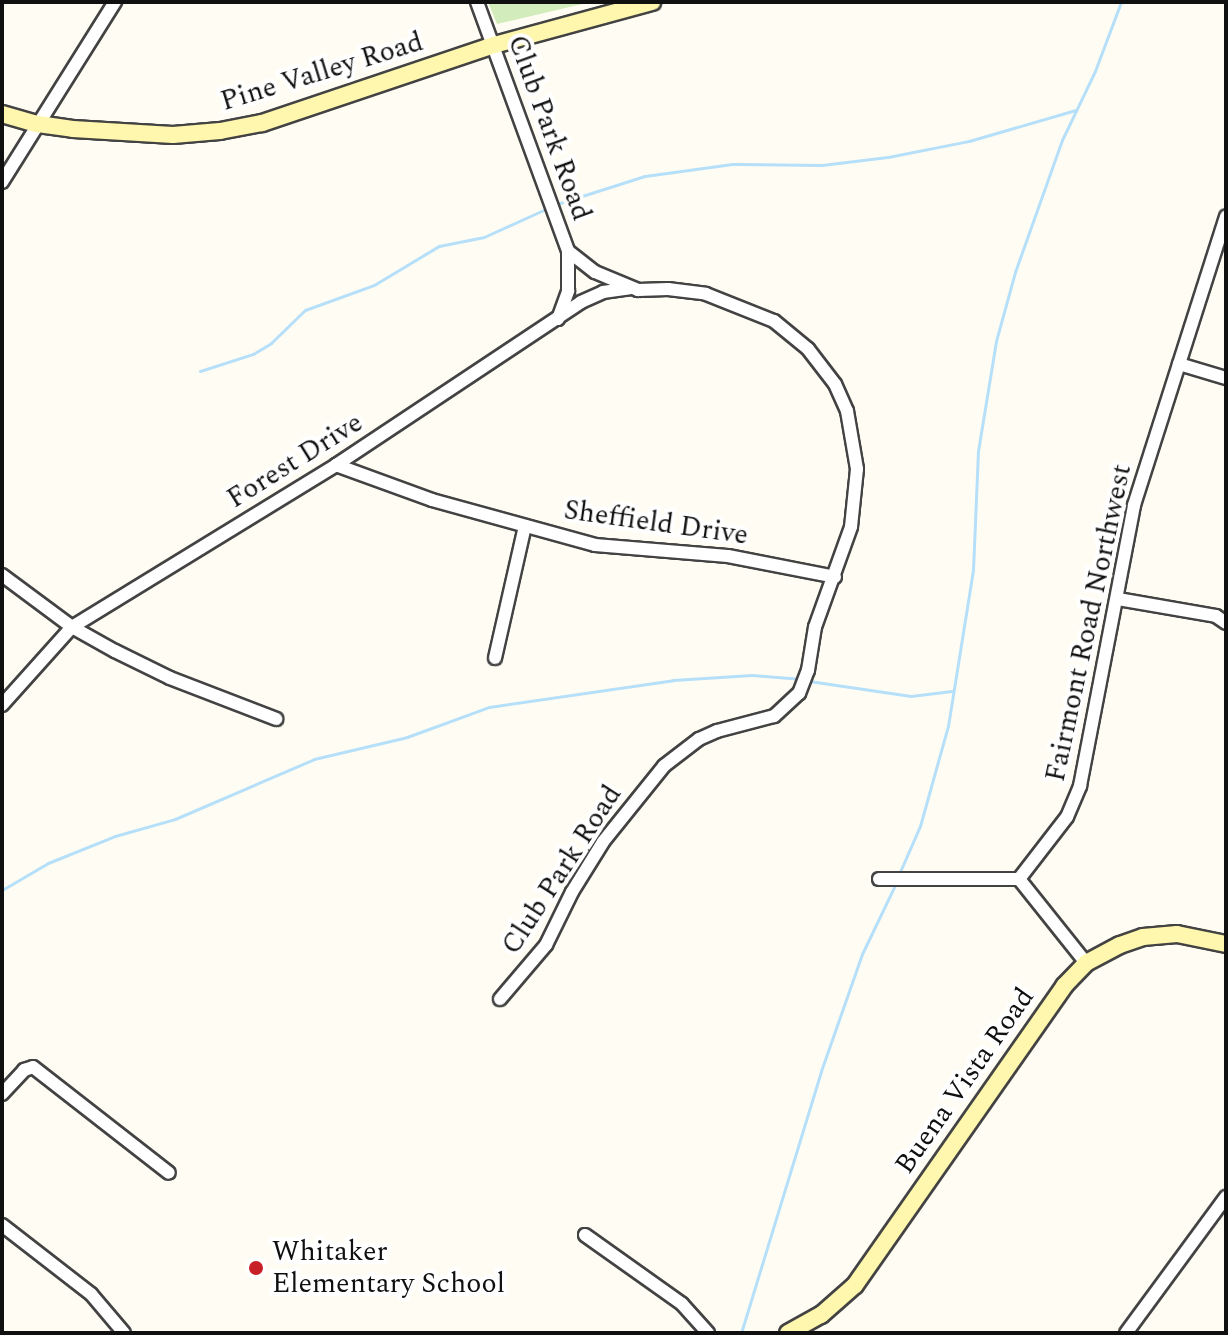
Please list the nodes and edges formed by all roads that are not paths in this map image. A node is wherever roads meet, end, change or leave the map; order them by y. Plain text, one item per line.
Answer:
1 (115, 2) edge
2 (477, 2) edge
3 (652, 2) edge
4 (494, 45) junction
5 (2, 114) edge
6 (38, 124) junction
7 (2, 182) edge
8 (1226, 216) edge
9 (568, 251) junction
10 (634, 288) junction
11 (558, 319) junction
12 (1179, 364) junction
13 (1226, 378) edge
14 (336, 465) junction
15 (525, 526) junction
16 (2, 575) edge
17 (835, 577) junction
18 (1118, 599) junction
19 (1226, 623) edge
20 (72, 627) junction
21 (495, 658) dead end
22 (2, 705) edge
23 (276, 719) dead end
24 (879, 879) dead end
25 (1019, 879) junction
26 (1226, 944) edge
27 (1086, 963) junction
28 (500, 999) dead end
29 (2, 1094) edge
30 (169, 1173) dead end
31 (1226, 1197) edge
32 (2, 1225) edge
33 (585, 1235) dead end
34 (124, 1333) edge
35 (708, 1333) edge
36 (788, 1333) edge
37 (1126, 1333) edge

1 - 6 street
2 - 4 street, Club Park Road
3 - 4 street, Pine Valley Road
4 - 6 street, Pine Valley Road
4 - 9 street, Club Park Road
5 - 6 street, Pine Valley Road
6 - 7 street
8 - 12 street, Fairmont Road Northwest
9 - 10 street, Club Park Road
9 - 11 street
10 - 11 street, Forest Drive
10 - 17 street, Club Park Road
11 - 14 street, Forest Drive
12 - 13 street
12 - 18 street, Fairmont Road Northwest
14 - 15 street, Sheffield Drive
14 - 20 street, Forest Drive
15 - 17 street, Sheffield Drive
15 - 21 street
16 - 20 street
17 - 28 street, Club Park Road
18 - 19 street
18 - 25 street, Fairmont Road Northwest
20 - 22 street, Forest Drive
20 - 23 street
24 - 25 street
25 - 27 street
26 - 27 street, Buena Vista Road
27 - 36 street, Buena Vista Road
29 - 30 street
31 - 37 street
32 - 34 street
33 - 35 street

